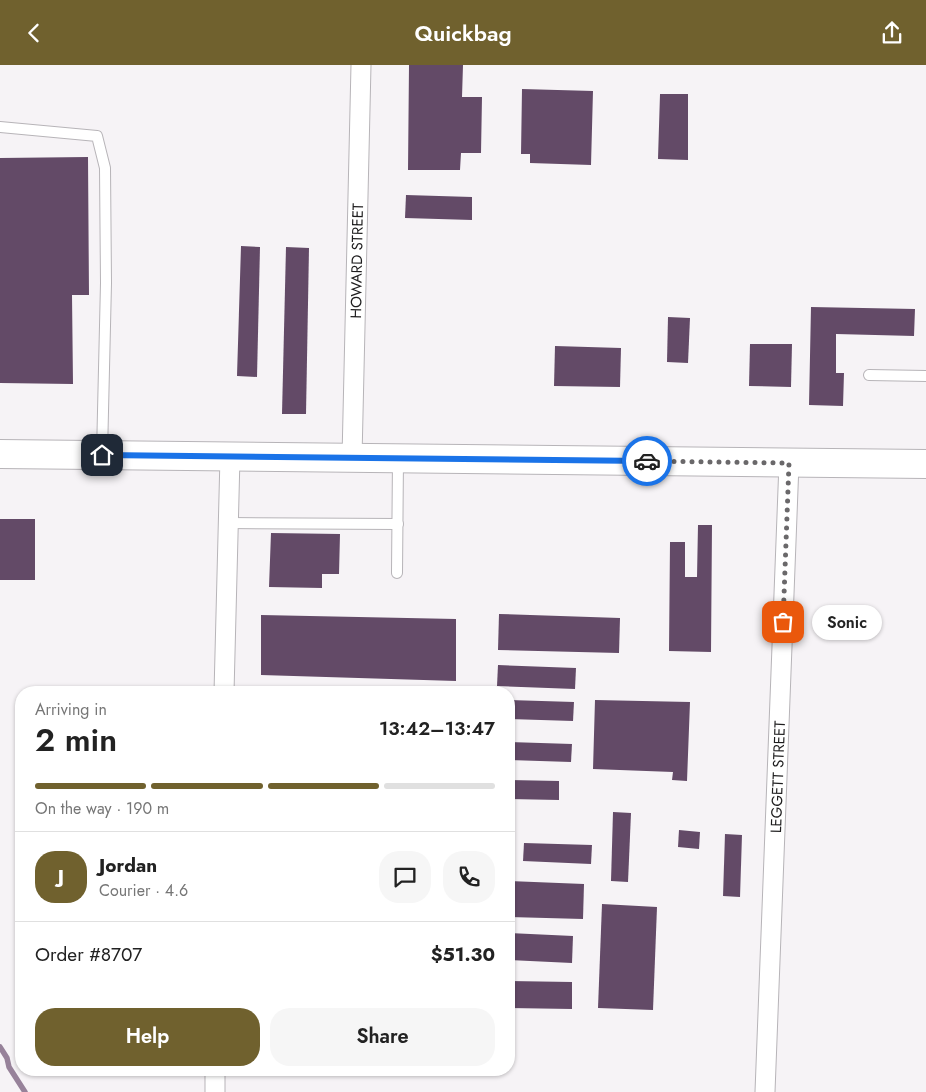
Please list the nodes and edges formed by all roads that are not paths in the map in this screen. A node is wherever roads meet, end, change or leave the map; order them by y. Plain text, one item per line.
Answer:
1 (361, 65) edge
2 (0, 127) edge
3 (869, 375) dead end
4 (926, 376) edge
5 (0, 454) edge
6 (102, 455) junction
7 (230, 457) junction
8 (352, 458) junction
9 (398, 458) junction
10 (789, 463) junction
11 (926, 464) edge
12 (228, 523) junction
13 (398, 523) junction
14 (397, 573) dead end
15 (224, 686) edge
16 (215, 1076) edge
17 (215, 1092) edge
18 (765, 1092) edge

1 - 8 street, HOWARD STREET
2 - 6 lane
3 - 4 lane
5 - 6 main road
6 - 7 main road
7 - 8 main road
7 - 12 street
8 - 9 main road
9 - 10 main road
9 - 13 lane
10 - 11 main road
10 - 18 street, LEGGETT STREET
12 - 13 lane
12 - 15 street
13 - 14 lane
16 - 17 street

